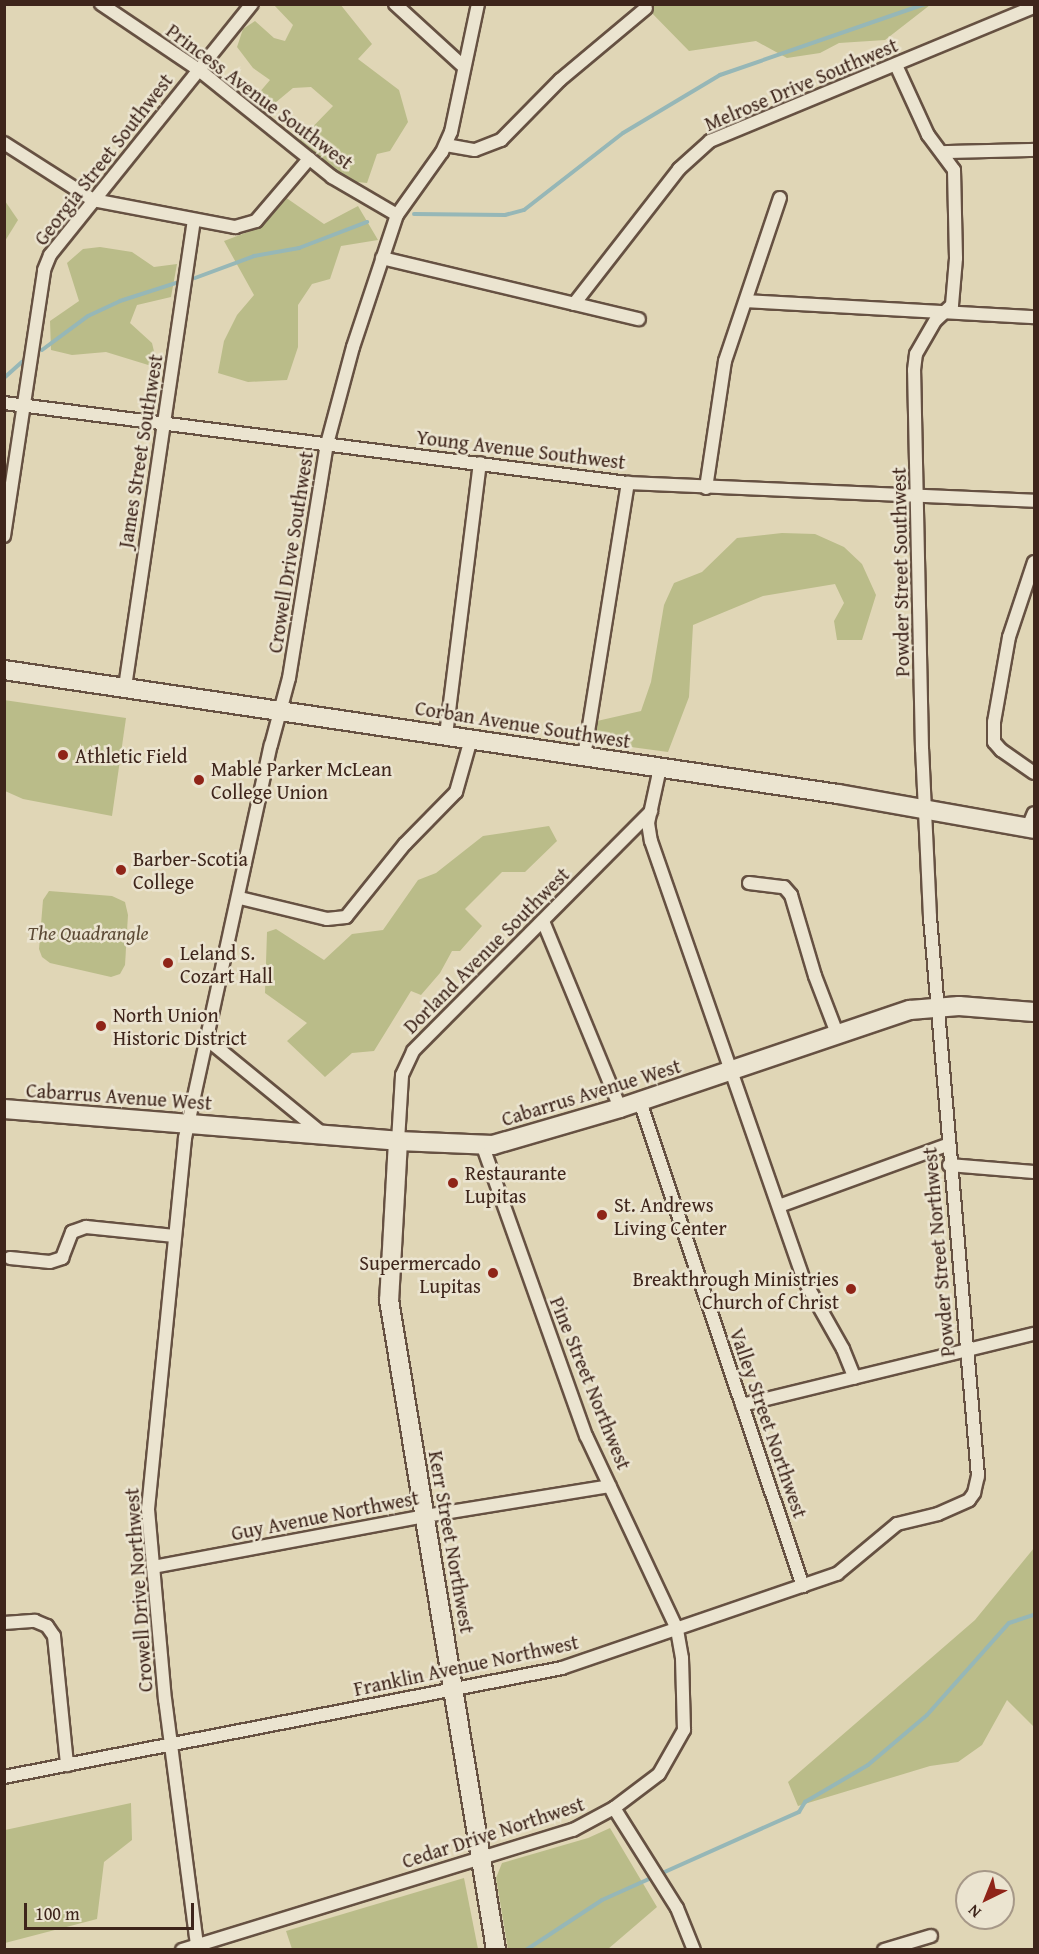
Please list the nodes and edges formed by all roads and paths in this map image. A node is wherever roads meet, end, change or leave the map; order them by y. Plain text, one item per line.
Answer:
1 (100, 4) edge
2 (252, 4) edge
3 (395, 4) edge
4 (478, 4) edge
5 (1035, 7) edge
6 (646, 8) dead end
7 (896, 65) junction
8 (464, 67) junction
9 (199, 70) junction
10 (4, 143) edge
11 (446, 145) junction
12 (1035, 150) edge
13 (944, 152) junction
14 (309, 159) junction
15 (780, 198) dead end
16 (93, 200) junction
17 (397, 215) junction
18 (194, 220) junction
19 (382, 258) junction
20 (746, 301) junction
21 (574, 304) junction
22 (945, 313) junction
23 (1035, 317) edge
24 (639, 319) dead end
25 (4, 403) edge
26 (26, 406) junction
27 (163, 423) junction
28 (327, 444) junction
29 (480, 463) junction
30 (628, 483) junction
31 (705, 488) junction
32 (918, 497) junction
33 (1035, 501) edge
34 (4, 536) edge
35 (1035, 562) edge
36 (4, 670) edge
37 (125, 687) junction
38 (280, 710) junction
39 (446, 735) junction
40 (471, 739) junction
41 (584, 757) junction
42 (660, 768) junction
43 (1035, 773) edge
44 (925, 808) junction
45 (651, 811) junction
46 (1032, 823) edge
47 (749, 883) dead end
48 (240, 898) junction
49 (543, 921) junction
50 (936, 1006) junction
51 (1035, 1012) edge
52 (838, 1036) junction
53 (208, 1040) junction
54 (734, 1071) junction
55 (640, 1102) junction
56 (620, 1108) junction
57 (4, 1109) edge
58 (188, 1124) junction
59 (323, 1134) junction
60 (398, 1141) junction
61 (947, 1145) junction
62 (483, 1146) junction
63 (949, 1165) junction
64 (1035, 1172) edge
65 (779, 1206) junction
66 (175, 1236) junction
67 (10, 1258) dead end
68 (1035, 1334) edge
69 (966, 1351) junction
70 (855, 1378) junction
71 (742, 1405) junction
72 (610, 1486) junction
73 (974, 1493) joint
74 (425, 1516) junction
75 (153, 1567) junction
76 (803, 1586) junction
77 (4, 1623) edge
78 (677, 1629) junction
79 (454, 1689) junction
80 (171, 1745) junction
81 (67, 1765) junction
82 (4, 1777) edge
83 (615, 1808) junction
84 (481, 1858) junction
85 (931, 1936) dead end
86 (197, 1945) junction
87 (907, 1946) edge
88 (182, 1950) edge
89 (496, 1950) edge
90 (694, 1950) edge
91 (884, 1950) edge

1 - 9 street, Princess Avenue Southwest
2 - 9 street, Georgia Street Southwest
3 - 8 street
4 - 8 street, Crowell Drive Southwest
5 - 7 street, Melrose Drive Southwest
6 - 11 street
7 - 13 street, Powder Street Southwest
7 - 21 street, Melrose Drive Southwest
8 - 11 street, Crowell Drive Southwest
9 - 14 street, Princess Avenue Southwest
9 - 16 street, Georgia Street Southwest
10 - 16 street
11 - 17 street, Crowell Drive Southwest
12 - 13 street
13 - 22 street, Powder Street Southwest
14 - 17 street, Princess Avenue Southwest
14 - 18 street
15 - 20 street
16 - 18 street
16 - 26 street, Georgia Street Southwest
17 - 19 street, Crowell Drive Southwest
18 - 27 street, James Street Southwest
19 - 21 street
19 - 28 street, Crowell Drive Southwest
20 - 22 street
20 - 31 street
21 - 24 street
22 - 23 street
22 - 32 street, Powder Street Southwest
25 - 26 street, Young Avenue Southwest
26 - 27 street, Young Avenue Southwest
26 - 34 street, Georgia Street Southwest
27 - 28 street, Young Avenue Southwest
27 - 37 street, James Street Southwest
28 - 29 street, Young Avenue Southwest
28 - 38 street, Crowell Drive Southwest
29 - 30 street, Young Avenue Southwest
29 - 39 street
30 - 31 street, Young Avenue Southwest
30 - 41 street
31 - 32 street, Young Avenue Southwest
32 - 33 street, Young Avenue Southwest
32 - 44 street, Powder Street Southwest
35 - 43 street
36 - 37 street, Corban Avenue Southwest
37 - 38 street, Corban Avenue Southwest
38 - 39 street, Corban Avenue Southwest
38 - 48 street, Crowell Drive Southwest
39 - 40 street, Corban Avenue Southwest
40 - 41 street, Corban Avenue Southwest
40 - 48 street
41 - 42 street, Corban Avenue Southwest
42 - 44 street, Corban Avenue Southwest
42 - 45 street
44 - 46 street, Corban Avenue Southwest
44 - 50 street, Powder Street Southwest
45 - 49 street, Dorland Avenue Southwest
45 - 54 street
47 - 52 street
48 - 53 street, Crowell Drive Southwest
49 - 56 street
49 - 60 street, Dorland Avenue Southwest
50 - 51 street, Cabarrus Avenue West
50 - 52 street, Cabarrus Avenue West
50 - 61 street, Powder Street Northwest
52 - 54 street, Cabarrus Avenue West
53 - 58 street, Crowell Drive Southwest
53 - 59 street
54 - 55 street, Cabarrus Avenue West
54 - 65 street
55 - 56 street, Cabarrus Avenue West
55 - 71 street, Valley Street Northwest
56 - 62 street, Cabarrus Avenue West
57 - 58 street, Cabarrus Avenue West
58 - 59 street, Cabarrus Avenue West
58 - 66 street, Crowell Drive Northwest
59 - 60 street, Cabarrus Avenue West
60 - 62 street, Cabarrus Avenue West
60 - 74 street, Kerr Street Northwest
61 - 63 street, Powder Street Northwest
61 - 65 street
62 - 72 street, Pine Street Northwest
63 - 64 street
63 - 69 street, Powder Street Northwest
65 - 70 street
66 - 67 street
66 - 75 street, Crowell Drive Northwest
68 - 69 street
69 - 70 street
69 - 73 street, Powder Street Northwest
70 - 71 street
71 - 76 street, Valley Street Northwest
72 - 74 street, Guy Avenue Northwest
72 - 78 street, Pine Street Northwest
73 - 76 street, Franklin Avenue Northwest
74 - 75 street, Guy Avenue Northwest
74 - 79 street, Kerr Street Northwest
75 - 80 street, Crowell Drive Northwest
76 - 78 street, Franklin Avenue Northwest
77 - 81 street
78 - 79 street, Franklin Avenue Northwest
78 - 83 street, Cedar Drive Northwest
79 - 80 street, Franklin Avenue Northwest
79 - 84 street, Kerr Street Northwest
80 - 81 street, Franklin Avenue Northwest
80 - 86 street, Crowell Drive Northwest
81 - 82 street, Franklin Avenue Northwest
83 - 84 street, Cedar Drive Northwest
83 - 90 street
84 - 86 street, Cedar Drive Northwest
84 - 89 street, Kerr Street Northwest
85 - 87 street
86 - 88 street, Cedar Drive Northwest
87 - 91 street

